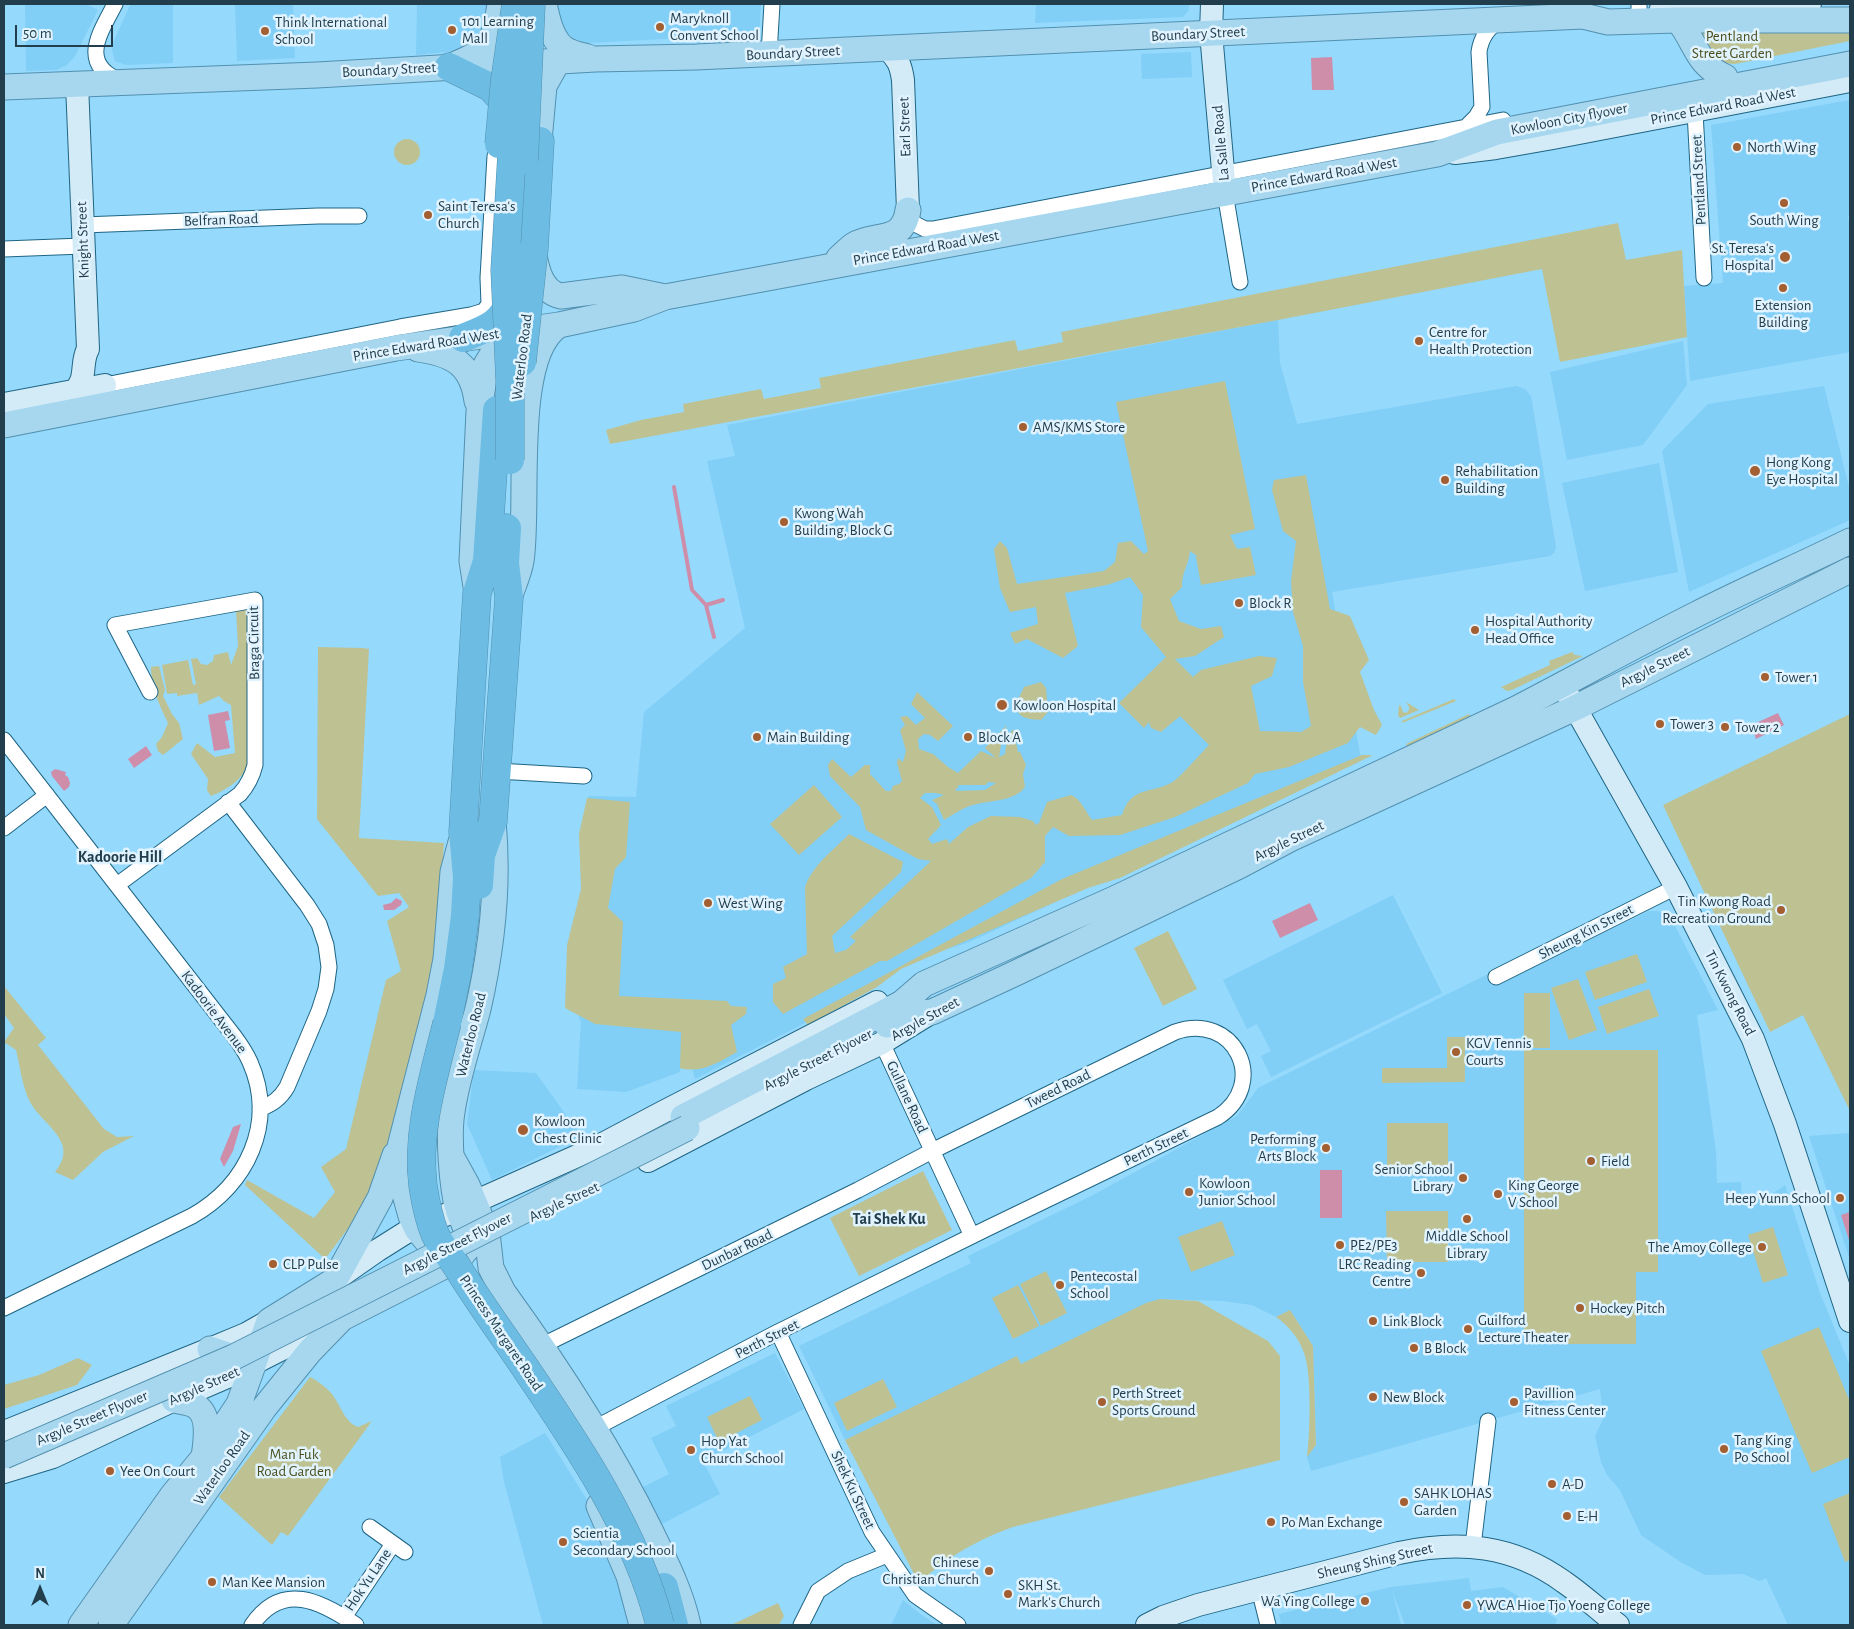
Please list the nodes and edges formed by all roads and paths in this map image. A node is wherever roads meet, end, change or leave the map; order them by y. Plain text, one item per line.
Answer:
1 (115, 4) edge
2 (505, 4) edge
3 (538, 4) edge
4 (772, 4) edge
5 (1212, 4) edge
6 (1810, 4) edge
7 (1639, 6) edge
8 (1583, 16) junction
9 (1499, 20) junction
10 (1678, 20) junction
11 (1850, 20) edge
12 (1211, 33) junction
13 (887, 49) junction
14 (1850, 53) edge
15 (769, 54) junction
16 (595, 59) junction
17 (558, 61) junction
18 (1850, 64) edge
19 (449, 67) junction
20 (1725, 77) junction
21 (1850, 81) edge
22 (129, 83) junction
23 (77, 84) junction
24 (4, 87) edge
25 (1695, 112) junction
26 (1466, 127) junction
27 (504, 146) junction
28 (1437, 154) junction
29 (1224, 184) junction
30 (908, 210) junction
31 (359, 216) dead end
32 (83, 235) junction
33 (532, 243) junction
34 (4, 249) edge
35 (832, 265) junction
36 (1704, 278) dead end
37 (1240, 282) dead end
38 (665, 297) junction
39 (559, 325) junction
40 (506, 332) junction
41 (463, 338) junction
42 (396, 348) junction
43 (88, 349) junction
44 (104, 385) junction
45 (74, 391) junction
46 (4, 404) edge
47 (526, 409) junction
48 (479, 411) junction
49 (4, 425) edge
50 (502, 461) junction
51 (1850, 541) edge
52 (1850, 570) edge
53 (477, 593) junction
54 (509, 598) junction
55 (1563, 686) junction
56 (150, 692) dead end
57 (1575, 708) junction
58 (4, 740) edge
59 (497, 771) junction
60 (584, 776) dead end
61 (47, 795) junction
62 (228, 802) junction
63 (493, 821) junction
64 (4, 828) edge
65 (463, 832) junction
66 (117, 885) junction
67 (1676, 887) junction
68 (1496, 977) dead end
69 (924, 984) junction
70 (914, 1010) junction
71 (453, 1025) junction
72 (1186, 1028) joint
73 (882, 1043) junction
74 (286, 1087) junction
75 (259, 1094) junction
76 (260, 1109) junction
77 (932, 1151) junction
78 (451, 1156) junction
79 (398, 1157) junction
80 (466, 1206) junction
81 (417, 1228) junction
82 (972, 1236) junction
83 (488, 1241) junction
84 (453, 1261) junction
85 (329, 1285) junction
86 (4, 1308) edge
87 (342, 1318) junction
88 (1850, 1321) edge
89 (269, 1322) junction
90 (778, 1332) junction
91 (541, 1346) junction
92 (210, 1349) junction
93 (253, 1364) junction
94 (174, 1400) junction
95 (264, 1408) junction
96 (1488, 1421) dead end
97 (595, 1428) junction
98 (4, 1432) edge
99 (560, 1435) junction
100 (4, 1445) edge
101 (4, 1456) edge
102 (204, 1457) junction
103 (4, 1472) edge
104 (370, 1527) dead end
105 (1473, 1546) junction
106 (887, 1555) junction
107 (664, 1559) junction
108 (628, 1576) junction
109 (1259, 1590) junction
110 (350, 1621) edge
111 (81, 1625) edge
112 (111, 1625) edge
113 (252, 1625) edge
114 (642, 1625) edge
115 (660, 1625) edge
116 (674, 1625) edge
117 (688, 1625) edge
118 (801, 1625) edge
119 (958, 1625) edge
120 (1147, 1625) edge
121 (1268, 1625) edge
122 (1618, 1625) edge

1 - 22 street
2 - 3 main road
2 - 19 main road
2 - 50 highway, Waterloo Road, bridge
3 - 16 main road
3 - 41 highway, bridge
3 - 50 highway, Waterloo Road, bridge
4 - 15 street
5 - 12 main road, La Salle Road
6 - 7 main road, Boundary Street
7 - 8 main road, Boundary Street
8 - 9 main road, Boundary Street
8 - 10 main road, Boundary Street
9 - 12 main road, Boundary Street
9 - 26 street
10 - 11 main road
10 - 20 main road
12 - 13 main road, Boundary Street
12 - 29 main road, La Salle Road
13 - 15 main road, Boundary Street
13 - 30 main road, Earl Street
14 - 20 main road, Prince Edward Road West
15 - 16 main road, Boundary Street
16 - 17 main road, Boundary Street
17 - 19 main road, Boundary Street
17 - 33 main road, Waterloo Road
18 - 28 main road, Kowloon City flyover
19 - 22 main road, Boundary Street
19 - 27 highway
20 - 26 street, Prince Edward Road West
21 - 25 main road, Prince Edward Road West
22 - 23 main road, Boundary Street
23 - 24 main road, Boundary Street
23 - 32 main road, Knight Street
25 - 28 main road, Prince Edward Road West
25 - 36 street, Pentland Street
26 - 29 street, Prince Edward Road West
27 - 44 street, Prince Edward Road West
27 - 50 highway, bridge
28 - 29 main road, Prince Edward Road West
29 - 30 street, Prince Edward Road West
29 - 35 main road, Prince Edward Road West
29 - 37 street, La Salle Road
30 - 35 main road
31 - 32 street, Belfran Road
32 - 34 street, Belfran Road
32 - 43 main road, Knight Street
33 - 38 main road
33 - 40 main road, Waterloo Road
35 - 38 main road, Prince Edward Road West
38 - 39 main road, Prince Edward Road West
39 - 40 main road, Prince Edward Road West
39 - 47 main road, Waterloo Road
40 - 41 main road, Prince Edward Road West
40 - 48 main road, Waterloo Road
41 - 42 main road, Prince Edward Road West
42 - 48 main road
42 - 49 main road, Prince Edward Road West
43 - 44 main road
43 - 45 main road, Knight Street
44 - 45 main road
45 - 46 main road
47 - 48 main road
47 - 54 main road, Waterloo Road
48 - 53 main road, Waterloo Road
50 - 53 highway, Waterloo Road
50 - 54 highway, Waterloo Road
51 - 55 main road, Argyle Street
52 - 57 main road, Argyle Street
53 - 65 highway, Waterloo Road
54 - 59 highway, Waterloo Road
55 - 57 main road, Tin Kwong Road
55 - 69 main road, Argyle Street
56 - 62 street, Braga Circuit
57 - 67 main road, Tin Kwong Road
57 - 70 main road, Argyle Street
58 - 61 street, Kadoorie Avenue
59 - 60 street
59 - 63 highway, Waterloo Road
61 - 64 street
61 - 66 street, Kadoorie Avenue
62 - 66 street, Braga Circuit
62 - 74 street
63 - 71 highway, Waterloo Road
63 - 78 main road, Waterloo Road
65 - 71 highway, Waterloo Road
65 - 79 main road, Waterloo Road
66 - 75 street, Kadoorie Avenue
67 - 68 street, Sheung Kin Street
67 - 88 main road, Tin Kwong Road
69 - 70 main road, Argyle Street Flyover
69 - 80 main road, Argyle Street
70 - 73 main road, Argyle Street
70 - 100 main road, Argyle Street Flyover
70 - 101 main road, Argyle Street Flyover, bridge
71 - 115 highway, Princess Margaret Road, bridge
71 - 116 highway, Princess Margaret Road
72 - 77 street, Tweed Road
72 - 82 street, Perth Street
73 - 77 street, Gullane Road
73 - 83 main road, Argyle Street
74 - 75 street
74 - 76 street
75 - 76 street, Kadoorie Avenue
76 - 86 street, Kadoorie Avenue
77 - 82 street
77 - 91 street, Dunbar Road
78 - 79 main road
78 - 80 main road, Waterloo Road
79 - 81 main road
79 - 85 main road, Waterloo Road
80 - 81 main road, Argyle Street
80 - 83 main road
80 - 84 main road
81 - 84 main road, Princess Margaret Road
81 - 85 main road, Argyle Street
82 - 90 street, Perth Street
83 - 84 main road, Argyle Street
83 - 91 main road, Princess Margaret Road
84 - 87 main road, Argyle Street
84 - 99 main road, Princess Margaret Road
85 - 87 main road, Waterloo Road
85 - 89 main road, Argyle Street
87 - 93 main road, Argyle Street
87 - 95 main road, Waterloo Road
89 - 92 main road, Argyle Street
89 - 93 main road, Waterloo Road
90 - 97 street, Perth Street
90 - 106 street, Shek Ku Street
91 - 97 main road, Princess Margaret Road
92 - 93 main road
92 - 98 main road, Argyle Street
93 - 94 main road, Argyle Street
93 - 95 main road
93 - 102 main road, Waterloo Road
94 - 102 main road
94 - 103 main road, Argyle Street
95 - 112 main road, Waterloo Road
96 - 105 street
97 - 99 street, Perth Street
97 - 107 main road, Princess Margaret Road
99 - 108 main road, Princess Margaret Road
102 - 111 main road, Waterloo Road
104 - 110 street, Hok Yu Lane
105 - 109 main road, Sheung Shing Street
105 - 122 main road, Sheung Shing Street
106 - 118 street
106 - 119 street, Shek Ku Street
107 - 108 main road
107 - 117 main road, Princess Margaret Road
108 - 114 main road, Princess Margaret Road
109 - 120 main road, Sheung Shing Street
109 - 121 street
110 - 113 street

